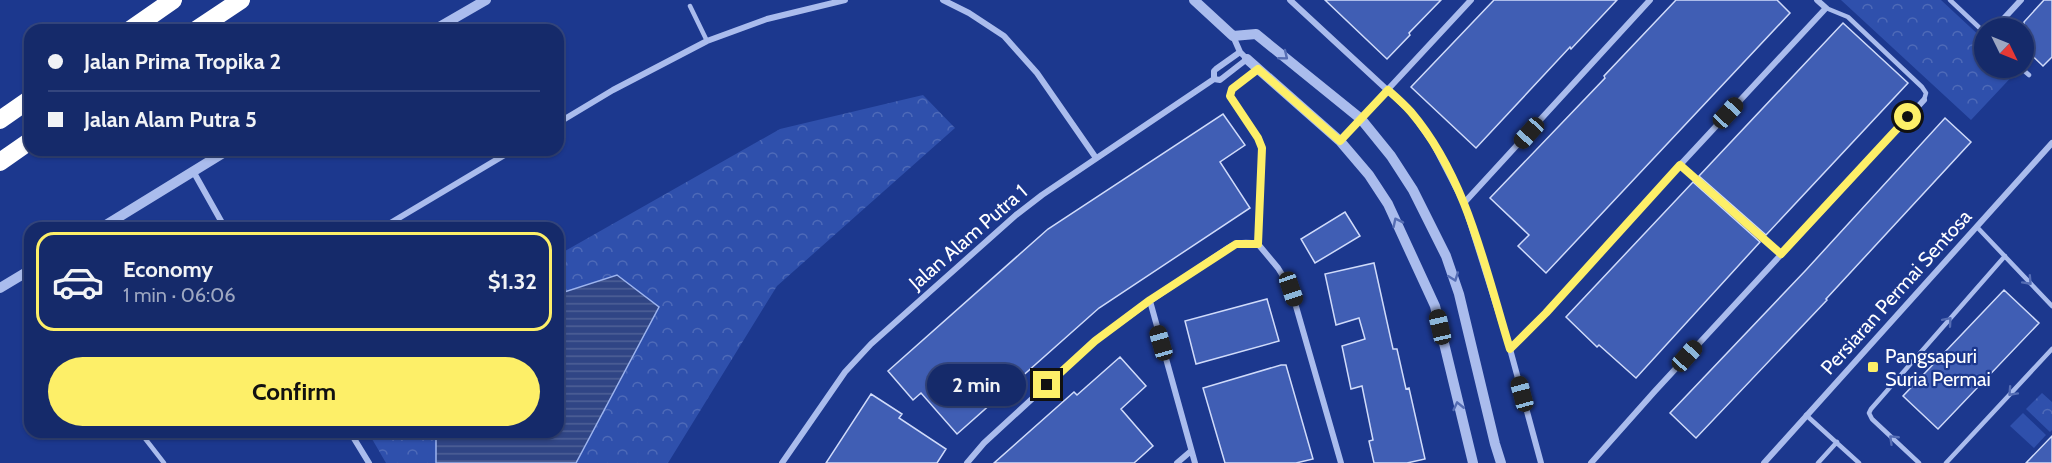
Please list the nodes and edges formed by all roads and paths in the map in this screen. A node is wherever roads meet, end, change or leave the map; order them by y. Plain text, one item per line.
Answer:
1 (151, 0) edge
2 (173, 0) edge
3 (241, 0) edge
4 (486, 0) edge
5 (845, 0) edge
6 (943, 0) edge
7 (1194, 0) edge
8 (1290, 0) edge
9 (1470, 0) edge
10 (1650, 0) edge
11 (1817, 0) edge
12 (1950, 0) edge
13 (2021, 0) edge
14 (690, 6) dead end
15 (1826, 8) junction
16 (2004, 18) edge
17 (1974, 23) edge
18 (130, 24) edge
19 (139, 24) edge
20 (205, 24) edge
21 (444, 24) edge
22 (1233, 36) junction
23 (707, 41) junction
24 (1244, 56) junction
25 (1258, 69) junction
26 (1214, 79) junction
27 (1388, 90) junction
28 (1924, 100) joint
29 (24, 103) edge
30 (564, 119) edge
31 (1361, 119) junction
32 (0, 120) edge
33 (1340, 141) junction
34 (2052, 143) edge
35 (24, 145) edge
36 (218, 156) edge
37 (503, 156) edge
38 (1096, 158) junction
39 (0, 162) edge
40 (1680, 165) junction
41 (193, 170) junction
42 (1464, 203) junction
43 (111, 222) edge
44 (222, 222) edge
45 (392, 222) edge
46 (1977, 227) junction
47 (1258, 244) junction
48 (1781, 254) junction
49 (2005, 256) junction
50 (24, 274) edge
51 (0, 288) edge
52 (1150, 300) junction
53 (2052, 306) edge
54 (1510, 349) junction
55 (2052, 349) edge
56 (1806, 415) junction
57 (145, 438) edge
58 (354, 438) edge
59 (1837, 442) junction
60 (1191, 451) junction
61 (164, 463) edge
62 (369, 463) edge
63 (782, 463) edge
64 (967, 463) edge
65 (1178, 463) edge
66 (1195, 463) edge
67 (1341, 463) edge
68 (1473, 463) edge
69 (1501, 463) edge
70 (1541, 463) edge
71 (1591, 463) edge
72 (1764, 463) edge
73 (1818, 463) edge
74 (1859, 463) edge
75 (1919, 463) edge
76 (1946, 463) edge

1 - 18 highway
2 - 19 highway
3 - 20 highway
4 - 21 street
5 - 23 street
6 - 38 street
7 - 22 street
8 - 27 street
9 - 27 street
10 - 42 street
11 - 15 street
12 - 17 lane
13 - 16 street
14 - 23 lane
15 - 28 lane
15 - 40 street
22 - 24 street
22 -> 31 street
23 - 30 street
24 - 25 street
24 - 26 street
24 - 26 street
25 - 33 street
25 - 47 street
26 - 38 street, Jalan Alam Putra 1
27 - 31 street
27 - 42 street
28 - 48 street
29 - 32 highway
31 - 33 street
31 -> 69 street
68 -> 33 street
34 - 46 street, Persiaran Permai Sentosa
35 - 39 highway
36 - 41 street
37 - 45 street
38 - 63 street, Jalan Alam Putra 1
40 - 48 lane
40 - 54 street
41 - 43 street
41 - 44 street
42 - 54 street
46 - 49 lane
46 - 56 street, Persiaran Permai Sentosa
47 - 52 street
47 - 67 street
48 - 71 street
49 -> 53 lane
75 -> 49 lane
50 - 51 street
52 - 60 street
52 - 64 street
54 - 70 street
55 -> 76 lane
56 - 59 lane
56 - 72 street, Persiaran Permai Sentosa
57 - 61 lane
58 - 62 street
59 - 73 lane
59 - 74 lane
60 - 65 street
60 - 66 street

